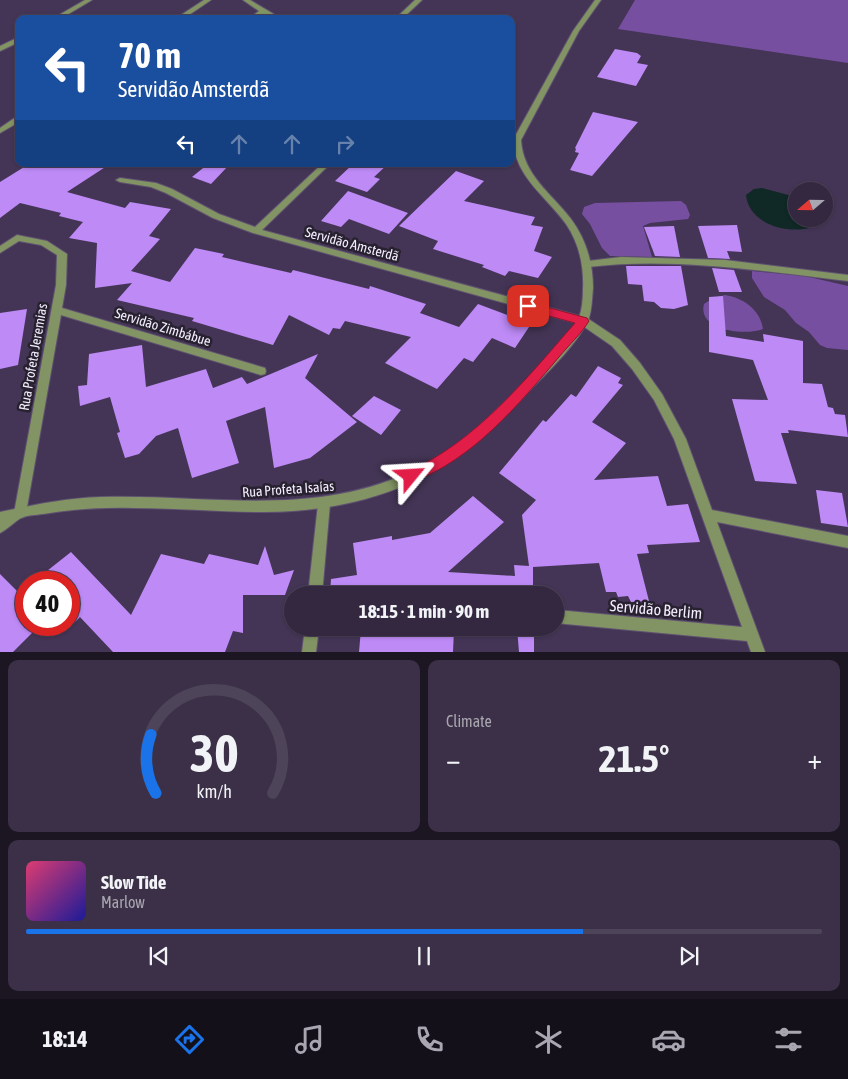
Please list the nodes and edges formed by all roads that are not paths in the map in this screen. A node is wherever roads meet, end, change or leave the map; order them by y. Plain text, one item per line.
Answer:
1 (89, 0) edge
2 (208, 0) edge
3 (246, 0) edge
4 (419, 0) edge
5 (598, 0) edge
6 (263, 11) junction
7 (62, 15) edge
8 (184, 15) edge
9 (257, 15) edge
10 (272, 15) edge
11 (402, 15) edge
12 (15, 41) edge
13 (0, 49) edge
14 (15, 122) edge
15 (0, 131) edge
16 (515, 137) edge
17 (515, 144) edge
18 (323, 167) edge
19 (120, 180) dead end
20 (256, 231) junction
21 (0, 250) edge
22 (588, 264) junction
23 (848, 278) edge
24 (57, 310) junction
25 (583, 321) junction
26 (261, 371) dead end
27 (324, 504) junction
28 (20, 513) junction
29 (708, 515) junction
30 (0, 517) edge
31 (0, 527) edge
32 (848, 542) edge
33 (316, 586) edge
34 (564, 618) edge
35 (751, 635) junction
36 (311, 636) edge
37 (309, 652) edge
38 (758, 652) edge

1 - 7 street
2 - 8 street
3 - 6 street
4 - 11 street
5 - 16 street
6 - 9 street
6 - 10 street
12 - 13 street
14 - 15 street
17 - 22 street
18 - 20 street
19 - 20 street, Servidão Amsterdã
20 - 25 street, Servidão Amsterdã
21 - 24 street, Rua Profeta Jeremias
22 - 23 street
22 - 25 street
24 - 26 street, Servidão Zimbábue
24 - 28 street, Rua Profeta Jeremias
25 - 27 street, Rua Profeta Isaías
25 - 29 street, Servidão Amsterdã
27 - 28 street, Rua Profeta Isaías
27 - 33 street
28 - 30 street
28 - 31 street
29 - 32 street
29 - 35 street, Servidão Amsterdã
34 - 35 street, Servidão Berlim
35 - 38 street, Servidão Amsterdã
36 - 37 street

